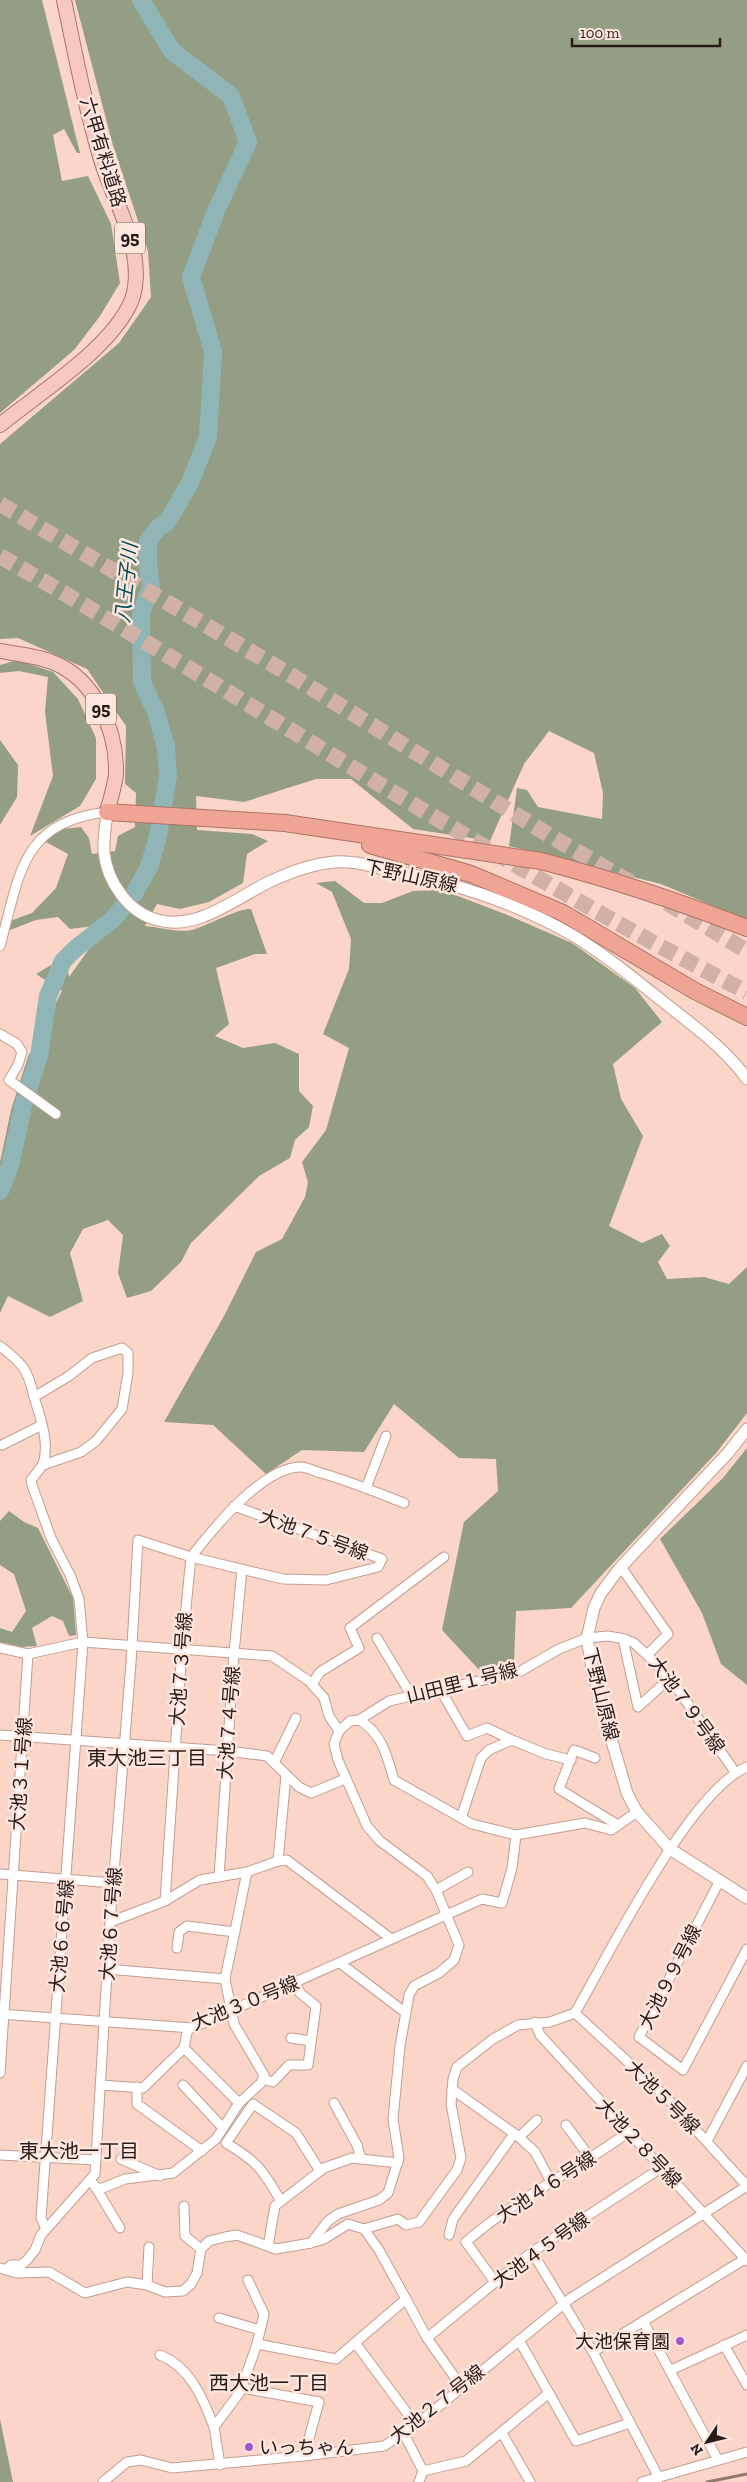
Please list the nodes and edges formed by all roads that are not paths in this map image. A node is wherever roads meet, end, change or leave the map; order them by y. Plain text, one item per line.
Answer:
1 (64, 0) edge
2 (0, 426) edge
3 (0, 647) edge
4 (0, 652) edge
5 (16, 654) junction
6 (0, 660) edge
7 (107, 812) junction
8 (285, 823) junction
9 (747, 928) edge
10 (0, 946) edge
11 (747, 1017) edge
12 (0, 1034) edge
13 (747, 1079) edge
14 (56, 1114) dead end
15 (0, 1346) edge
16 (34, 1397) junction
17 (42, 1425) junction
18 (747, 1429) edge
19 (386, 1436) dead end
20 (2, 1446) dead end
21 (42, 1465) junction
22 (366, 1488) junction
23 (404, 1502) dead end
24 (234, 1506) junction
25 (138, 1540) joint
26 (444, 1556) dead end
27 (191, 1557) junction
28 (620, 1567) junction
29 (242, 1569) junction
30 (378, 1638) dead end
31 (587, 1638) junction
32 (623, 1639) junction
33 (83, 1642) junction
34 (131, 1645) junction
35 (0, 1648) edge
36 (182, 1648) junction
37 (234, 1653) junction
38 (28, 1654) junction
39 (647, 1654) junction
40 (670, 1678) junction
41 (312, 1684) junction
42 (440, 1689) junction
43 (411, 1695) junction
44 (296, 1718) dead end
45 (360, 1720) junction
46 (339, 1731) junction
47 (0, 1735) edge
48 (24, 1735) junction
49 (512, 1740) junction
50 (77, 1741) junction
51 (124, 1744) junction
52 (176, 1748) junction
53 (228, 1751) junction
54 (595, 1758) dead end
55 (570, 1760) junction
56 (274, 1763) junction
57 (747, 1767) edge
58 (735, 1772) junction
59 (286, 1775) junction
60 (345, 1778) junction
61 (637, 1812) junction
62 (461, 1818) junction
63 (618, 1825) junction
64 (516, 1835) junction
65 (670, 1849) junction
66 (278, 1861) junction
67 (247, 1872) junction
68 (468, 1872) dead end
69 (0, 1874) edge
70 (13, 1875) junction
71 (219, 1877) junction
72 (66, 1879) junction
73 (720, 1880) junction
74 (114, 1883) junction
75 (436, 1890) junction
76 (747, 1898) edge
77 (165, 1901) junction
78 (446, 1914) junction
79 (110, 1922) junction
80 (235, 1932) junction
81 (390, 1938) junction
82 (177, 1948) dead end
83 (747, 1949) edge
84 (340, 1963) junction
85 (108, 1969) junction
86 (225, 1979) junction
87 (296, 1983) junction
88 (231, 2011) junction
89 (575, 2013) junction
90 (2, 2014) edge
91 (406, 2014) junction
92 (56, 2017) junction
93 (104, 2021) junction
94 (535, 2022) junction
95 (188, 2028) junction
96 (291, 2038) dead end
97 (311, 2042) junction
98 (184, 2048) junction
99 (747, 2066) edge
100 (0, 2072) edge
101 (263, 2079) junction
102 (101, 2085) junction
103 (183, 2085) dead end
104 (137, 2087) junction
105 (452, 2089) junction
106 (239, 2103) junction
107 (334, 2103) dead end
108 (537, 2120) dead end
109 (566, 2125) dead end
110 (223, 2128) junction
111 (627, 2133) junction
112 (517, 2136) junction
113 (707, 2142) junction
114 (202, 2151) junction
115 (0, 2155) edge
116 (46, 2157) junction
117 (121, 2159) dead end
118 (361, 2159) junction
119 (591, 2159) junction
120 (96, 2160) junction
121 (398, 2163) junction
122 (661, 2168) junction
123 (320, 2171) junction
124 (160, 2176) junction
125 (90, 2180) junction
126 (551, 2182) junction
127 (747, 2186) edge
128 (96, 2188) junction
129 (281, 2201) junction
130 (184, 2206) dead end
131 (703, 2213) junction
132 (120, 2228) dead end
133 (46, 2229) junction
134 (364, 2230) junction
135 (448, 2235) dead end
136 (311, 2243) junction
137 (149, 2246) dead end
138 (268, 2246) junction
139 (201, 2249) junction
140 (532, 2252) junction
141 (746, 2260) edge
142 (3, 2269) edge
143 (248, 2280) dead end
144 (495, 2282) junction
145 (146, 2285) junction
146 (406, 2300) junction
147 (564, 2304) junction
148 (218, 2318) dead end
149 (643, 2321) junction
150 (260, 2330) junction
151 (747, 2335) edge
152 (427, 2338) junction
153 (518, 2340) junction
154 (257, 2344) junction
155 (356, 2344) junction
156 (724, 2345) junction
157 (592, 2352) junction
158 (160, 2355) dead end
159 (671, 2370) junction
160 (461, 2386) junction
161 (747, 2386) edge
162 (242, 2388) junction
163 (549, 2393) junction
164 (630, 2423) junction
165 (416, 2425) junction
166 (214, 2427) junction
167 (502, 2433) junction
168 (404, 2434) junction
169 (747, 2452) edge
170 (304, 2456) junction
171 (718, 2460) junction
172 (220, 2465) junction
173 (423, 2471) junction
174 (660, 2478) junction
175 (103, 2482) edge
176 (420, 2482) edge
177 (530, 2482) edge
178 (642, 2482) edge

1 - 2 main road, 六甲有料道路 / 95
3 - 5 main road, 95
4 - 5 main road, 95
5 - 6 main road
5 - 7 main road, 95
7 - 8 highway
7 - 10 street
7 - 13 street, 下野山原線
8 - 9 highway
8 - 11 highway
12 - 14 street
15 - 16 street
16 - 17 street
16 - 21 street
17 - 20 street
17 - 21 street
18 - 28 street, 下野山原線
19 - 22 street
21 - 33 street, 大池６６号線
22 - 23 street
22 - 24 street
24 - 27 street
24 - 29 street, 大池７５号線
25 - 27 street, 大池７５号線
25 - 34 street, 大池６７号線
26 - 41 street
27 - 29 street, 大池７５号線
27 - 36 street, 大池７３号線
28 - 31 street, 下野山原線
28 - 39 street, 大池７９号線
29 - 37 street, 大池７４号線
30 - 43 street
31 - 32 street, 山田里１号線
31 - 42 street, 山田里１号線
31 - 61 street, 下野山原線
32 - 39 street
32 - 40 street
33 - 34 street
33 - 38 street
33 - 50 street, 大池６６号線
34 - 36 street
34 - 51 street, 大池６７号線
35 - 38 street
36 - 37 street
36 - 52 street, 大池７３号線
37 - 41 street
37 - 53 street, 大池７４号線
38 - 48 street, 大池３１号線
39 - 40 street, 大池７９号線
40 - 58 street, 大池７９号線
41 - 46 street
42 - 43 street, 山田里１号線
42 - 49 street
43 - 45 street, 山田里１号線
44 - 56 street
45 - 46 street, 山田里１号線
45 - 62 street
46 - 60 street
47 - 48 street
48 - 50 street
48 - 70 street, 大池３１号線
49 - 55 street
49 - 62 street
50 - 51 street
50 - 72 street, 大池６６号線
51 - 52 street
51 - 74 street, 大池６７号線
52 - 53 street
52 - 77 street, 大池７３号線
53 - 56 street
53 - 71 street, 大池７４号線
54 - 55 street
55 - 63 street
56 - 59 street
57 - 58 street
58 - 65 street
59 - 60 street
59 - 66 street
60 - 75 street
61 - 63 street
61 - 65 street, 下野山原線
62 - 64 street
63 - 64 street
64 - 78 street, 大池３０号線
65 - 73 street, 下野山原線
65 - 89 street
66 - 67 street
66 - 81 street
67 - 71 street
67 - 80 street
68 - 75 street
69 - 70 street
70 - 72 street
70 - 90 street, 大池３１号線
71 - 77 street
72 - 74 street
72 - 92 street, 大池６６号線
73 - 76 street, 下野山原線
73 - 83 street, 大池９９号線
74 - 79 street, 大池６７号線
75 - 78 street
77 - 79 street
78 - 81 street, 大池３０号線
78 - 91 street
79 - 85 street, 大池６７号線
80 - 82 street
80 - 86 street
81 - 84 street, 大池３０号線
84 - 87 street, 大池３０号線
84 - 91 street
85 - 86 street
85 - 93 street, 大池６７号線
86 - 88 street
87 - 88 street, 大池３０号線
87 - 97 street
88 - 95 street, 大池３０号線
88 - 101 street
89 - 94 street
89 - 113 street, 大池５号線
90 - 92 street, 大池３０号線
90 - 100 street, 大池３１号線
91 - 121 street
92 - 93 street, 大池３０号線
92 - 116 street, 大池６６号線
93 - 95 street, 大池３０号線
93 - 102 street, 大池６７号線
94 - 105 street
94 - 111 street, 大池２８号線
95 - 98 street
96 - 97 street
97 - 101 street
98 - 104 street
98 - 106 street
99 - 113 street
101 - 106 street
102 - 104 street
102 - 120 street, 大池６７号線
103 - 110 street
104 - 114 street
105 - 112 street
105 - 134 street
106 - 110 street
107 - 118 street
108 - 112 street
109 - 119 street
110 - 114 street
111 - 119 street, 大池４６号線
111 - 122 street, 大池２８号線
112 - 126 street
112 - 135 street
113 - 127 street, 大池５号線
114 - 124 street
115 - 116 street
116 - 120 street
116 - 133 street, 大池６６号線
117 - 124 street
118 - 121 street
118 - 123 street
119 - 126 street, 大池４６号線
120 - 125 street, 大池６７号線
121 - 136 street
122 - 131 street, 大池２８号線
122 - 140 street, 大池４５号線
123 - 129 street
123 - 129 street
124 - 128 street
125 - 128 street
125 - 133 street, 大池６７号線
126 - 144 street, 大池４６号線
127 - 131 street, 大池２７号線
128 - 132 street
129 - 138 street
130 - 139 street
131 - 141 street, 大池２８号線
131 - 147 street, 大池２７号線
133 - 142 street, 大池６７号線
134 - 136 street
134 - 146 street
136 - 138 street
137 - 145 street
138 - 139 street
139 - 145 street
140 - 144 street, 大池４５号線
140 - 147 street
141 - 149 street
142 - 145 street
143 - 150 street
144 - 152 street, 大池４５号線
146 - 152 street
146 - 155 street
147 - 153 street, 大池２７号線
147 - 157 street
148 - 150 street
149 - 157 street
149 - 159 street
150 - 154 street
151 - 156 street
152 - 160 street
153 - 160 street, 大池２７号線
153 - 163 street
154 - 155 street
154 - 162 street
155 - 165 street
156 - 159 street
156 - 161 street
157 - 164 street
158 - 166 street
159 - 171 street
160 - 165 street, 大池２７号線
162 - 166 street
162 - 170 street
163 - 164 street
163 - 167 street
164 - 174 street
165 - 168 street, 大池２７号線
166 - 172 street
167 - 173 street
167 - 177 street
168 - 170 street, 大池２７号線
168 - 173 street
169 - 171 street
170 - 172 street, 大池２７号線
171 - 174 street
172 - 175 street, 大池２７号線
173 - 176 street
174 - 178 street

